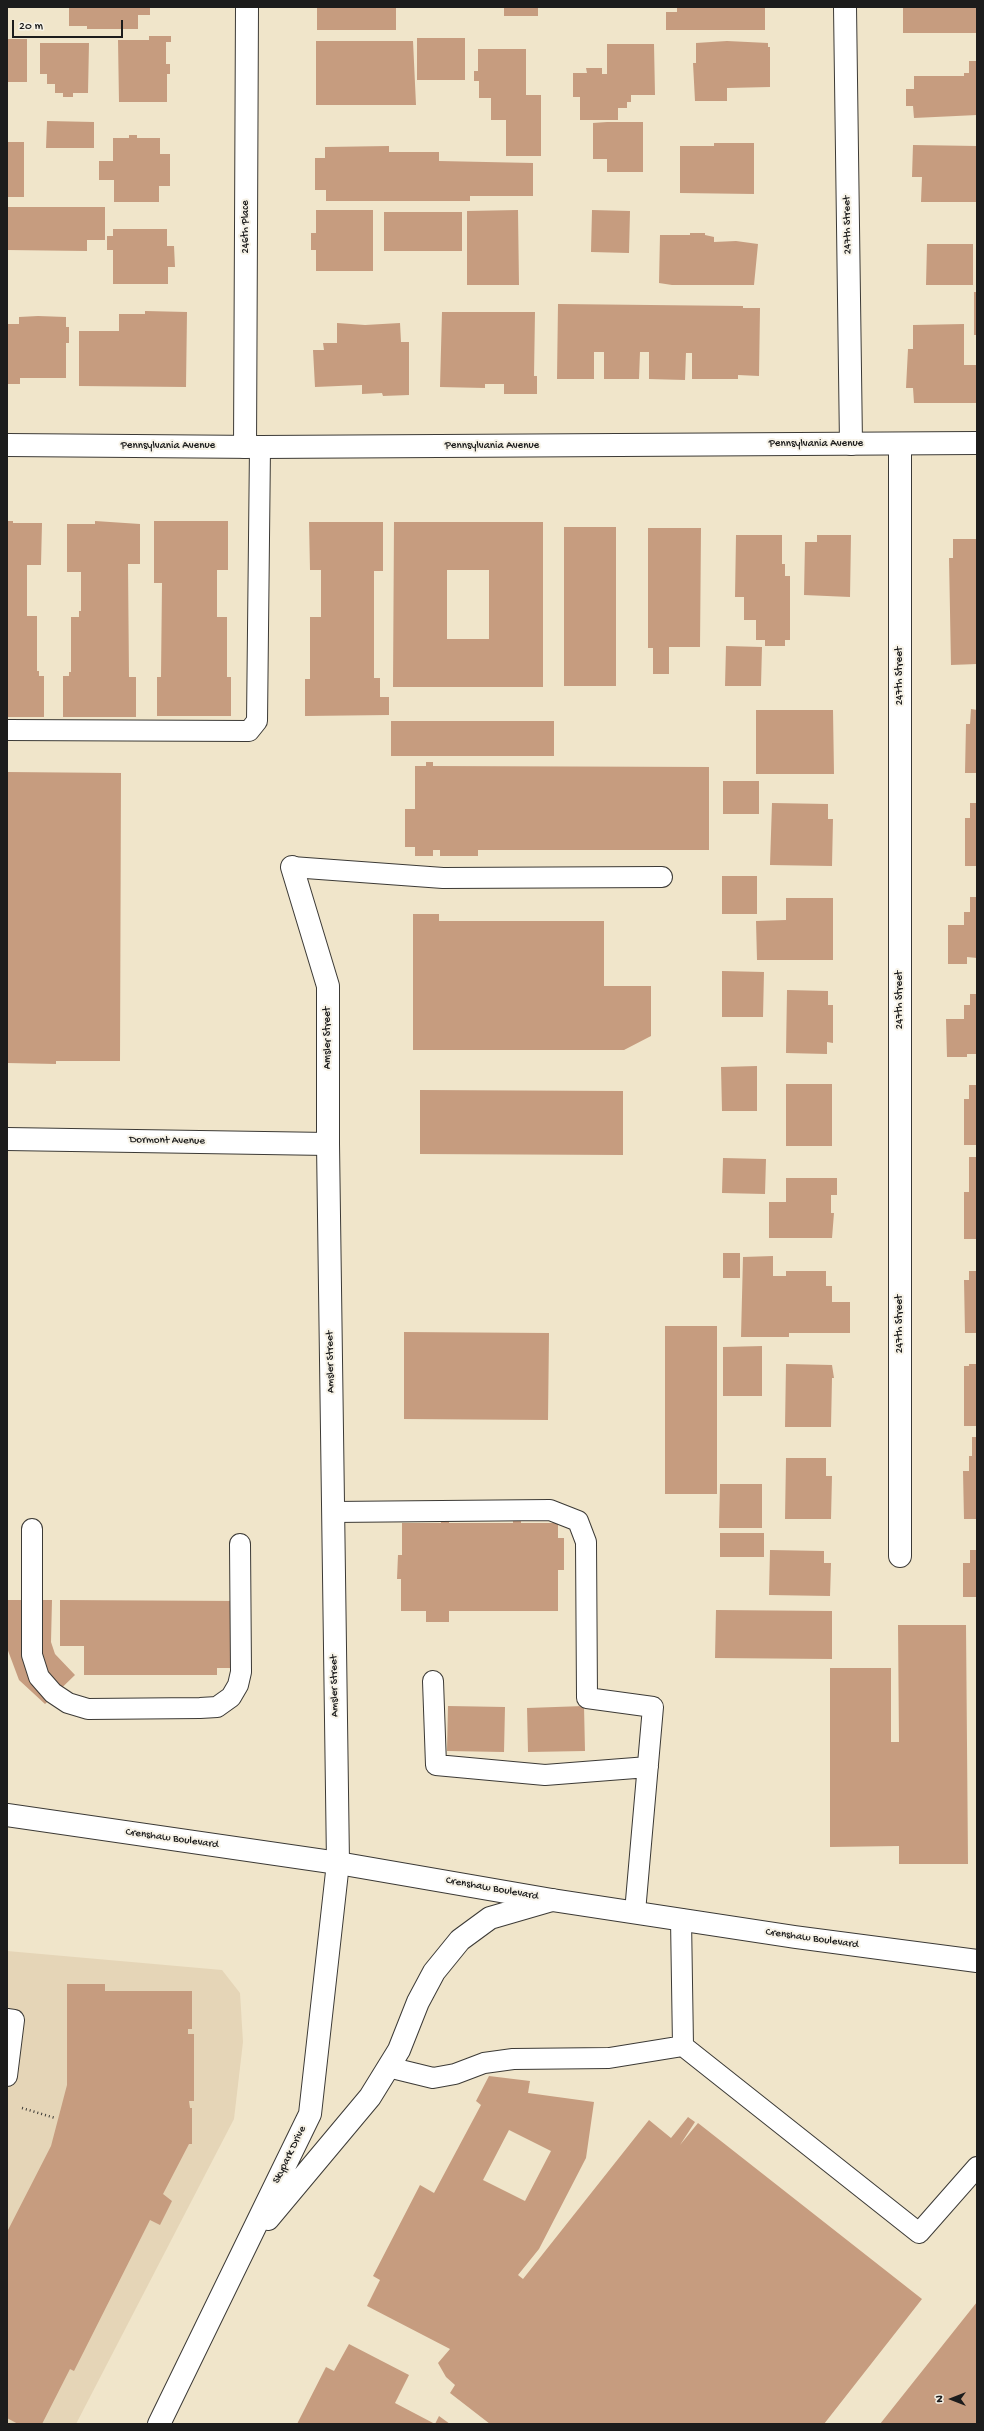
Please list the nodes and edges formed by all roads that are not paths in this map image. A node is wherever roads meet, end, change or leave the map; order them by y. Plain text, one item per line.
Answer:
1 (247, 7) edge
2 (845, 7) edge
3 (977, 443) edge
4 (851, 444) junction
5 (900, 444) junction
6 (7, 446) edge
7 (253, 447) junction
8 (7, 730) edge
9 (292, 867) joint
10 (662, 878) dead end
11 (7, 1139) edge
12 (328, 1144) junction
13 (333, 1512) junction
14 (32, 1529) dead end
15 (240, 1544) dead end
16 (900, 1556) dead end
17 (433, 1681) dead end
18 (648, 1767) junction
19 (7, 1816) edge
20 (338, 1863) junction
21 (552, 1900) junction
22 (634, 1912) junction
23 (681, 1920) junction
24 (977, 1961) edge
25 (7, 2019) edge
26 (683, 2046) junction
27 (388, 2067) junction
28 (7, 2076) edge
29 (977, 2167) edge
30 (246, 2246) junction
31 (159, 2424) edge

1 - 7 street, 246th Place
2 - 4 street, 247th Street
3 - 5 street, Pennsylvania Avenue
4 - 5 street, Pennsylvania Avenue
4 - 7 street, Pennsylvania Avenue
5 - 16 street, 247th Street
6 - 7 street, Pennsylvania Avenue
7 - 8 lane
9 - 10 lane
9 - 12 street, Amsler Street
11 - 12 street, Dormont Avenue
12 - 13 street, Amsler Street
13 - 18 lane
13 - 20 street, Amsler Street
14 - 15 lane
17 - 18 lane
18 - 22 lane
19 - 20 street, Crenshaw Boulevard
20 - 21 street, Crenshaw Boulevard
20 - 30 street, Skypark Drive
21 - 22 street, Crenshaw Boulevard
21 - 27 street
22 - 23 street, Crenshaw Boulevard
23 - 24 street, Crenshaw Boulevard
23 - 26 lane
25 - 28 lane
26 - 27 lane
26 - 29 lane
27 - 30 street
30 - 31 street, Skypark Drive

